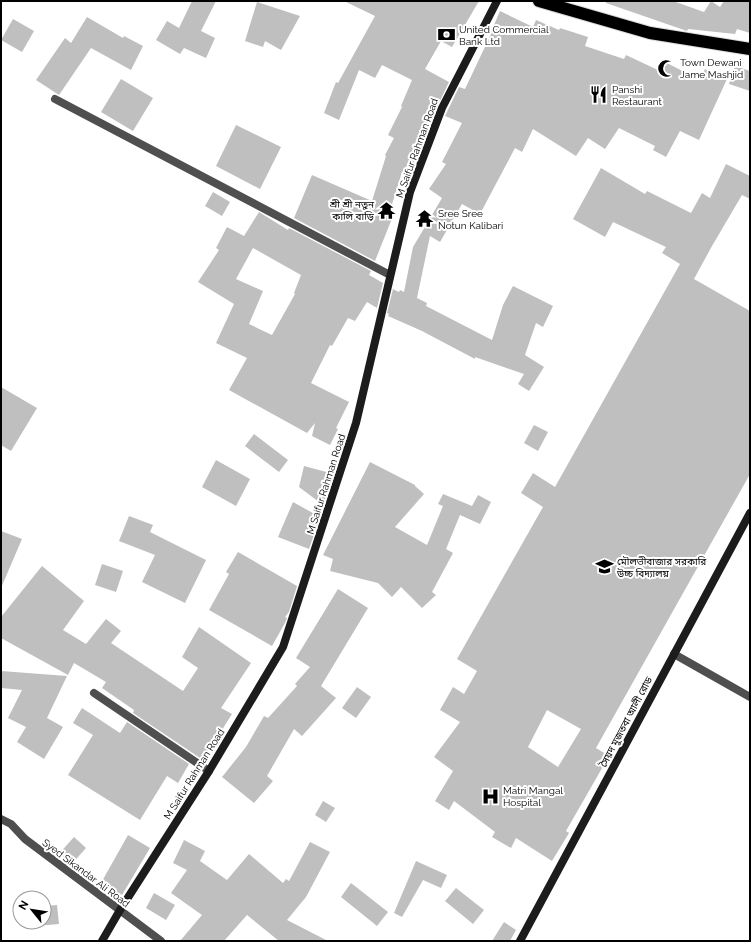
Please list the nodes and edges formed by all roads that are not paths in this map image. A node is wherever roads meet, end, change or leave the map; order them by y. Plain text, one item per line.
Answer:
1 (497, 1) edge
2 (539, 1) edge
3 (750, 49) edge
4 (55, 100) dead end
5 (390, 275) junction
6 (750, 513) edge
7 (674, 654) junction
8 (94, 693) dead end
9 (750, 697) edge
10 (209, 771) junction
11 (1, 819) edge
12 (120, 910) junction
13 (102, 941) edge
14 (161, 941) edge
15 (520, 941) edge

1 - 5 main road, M Saifur Rahman Road
2 - 3 highway
4 - 5 street
5 - 10 main road, M Saifur Rahman Road
6 - 7 main road, সৈয়দ মুজতবা আলী রোড
7 - 9 street
7 - 15 main road, সৈয়দ মুজতবা আলী রোড
8 - 10 street
10 - 12 main road, M Saifur Rahman Road
11 - 12 street, Syed Sikandar Ali Road
12 - 13 main road, M Saifur Rahman Road
12 - 14 street, Syed Sikandar Ali Road

